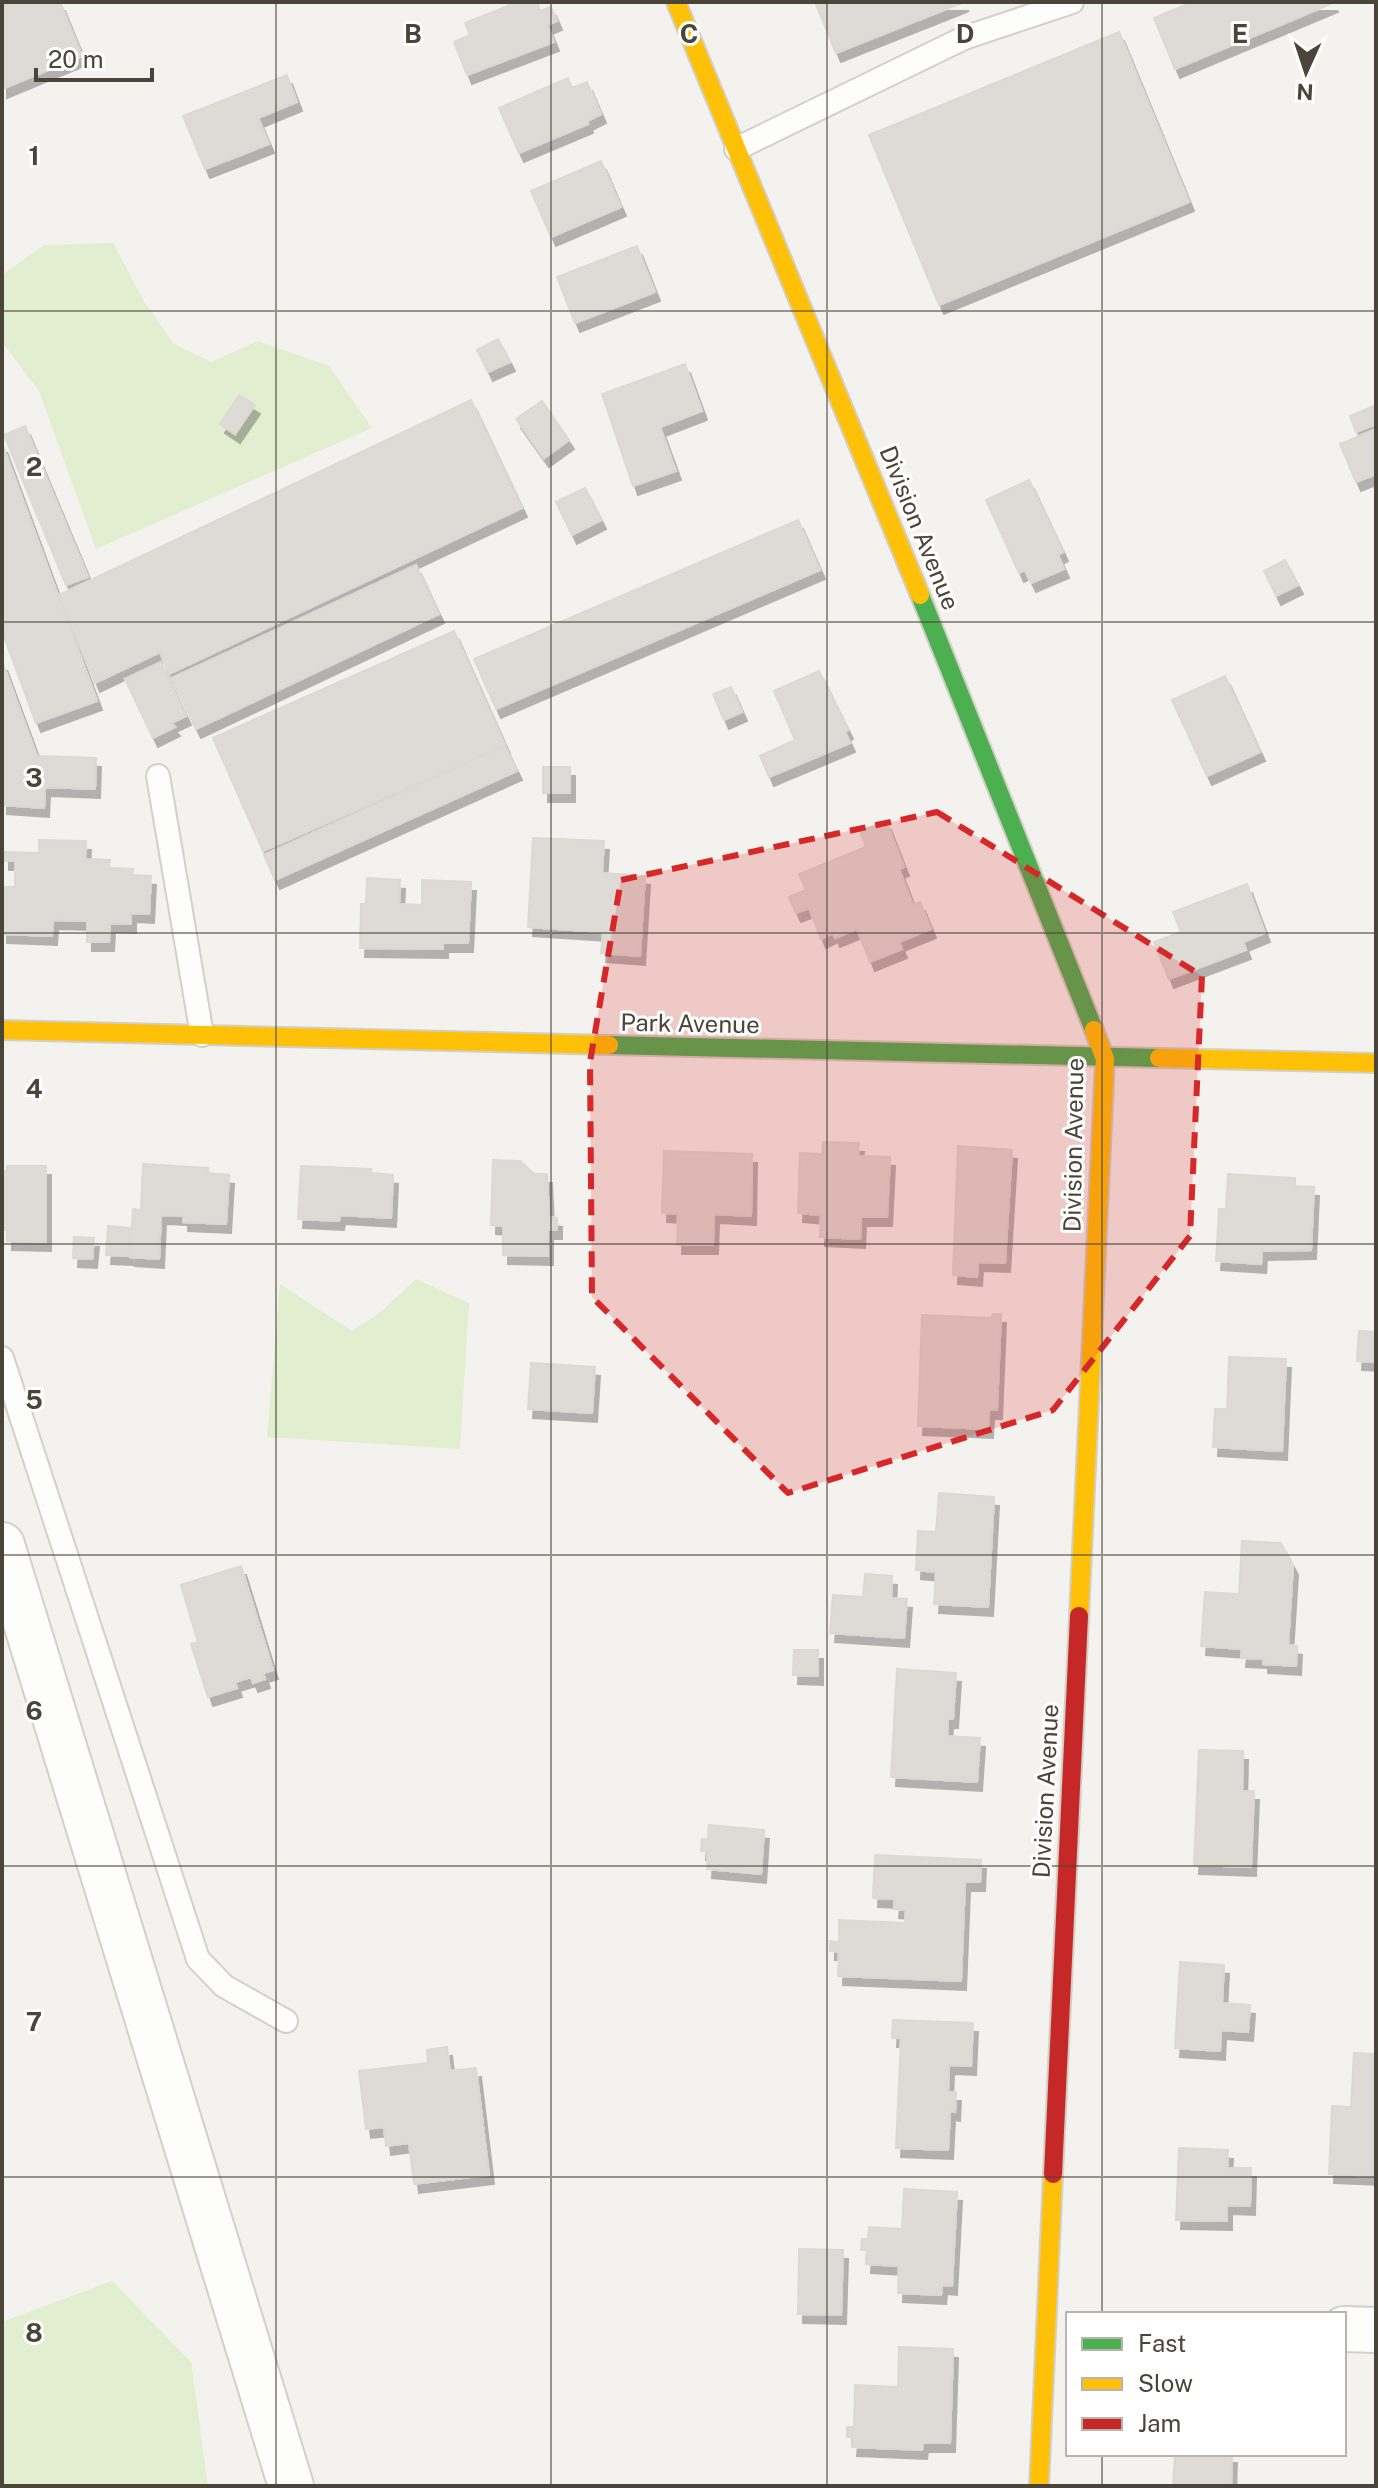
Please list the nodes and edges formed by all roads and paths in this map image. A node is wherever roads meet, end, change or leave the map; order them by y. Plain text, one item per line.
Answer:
1 (676, 2) edge
2 (1072, 2) edge
3 (736, 149) junction
4 (158, 776) dead end
5 (2, 1030) edge
6 (202, 1035) junction
7 (1105, 1059) junction
8 (1376, 1063) edge
9 (2, 1358) edge
10 (2, 1545) edge
11 (286, 2021) dead end
12 (1056, 2322) edge
13 (1346, 2329) edge
14 (1376, 2330) edge
15 (291, 2486) edge
16 (1039, 2486) edge

1 - 3 street, Division Avenue
2 - 3 lane
3 - 7 street, Division Avenue
4 - 6 lane
5 - 6 street, Park Avenue
6 - 7 street, Park Avenue
7 - 8 street, Park Avenue
7 - 12 street, Division Avenue
9 - 11 lane
10 - 15 street
12 - 16 street, Division Avenue
13 - 14 street

